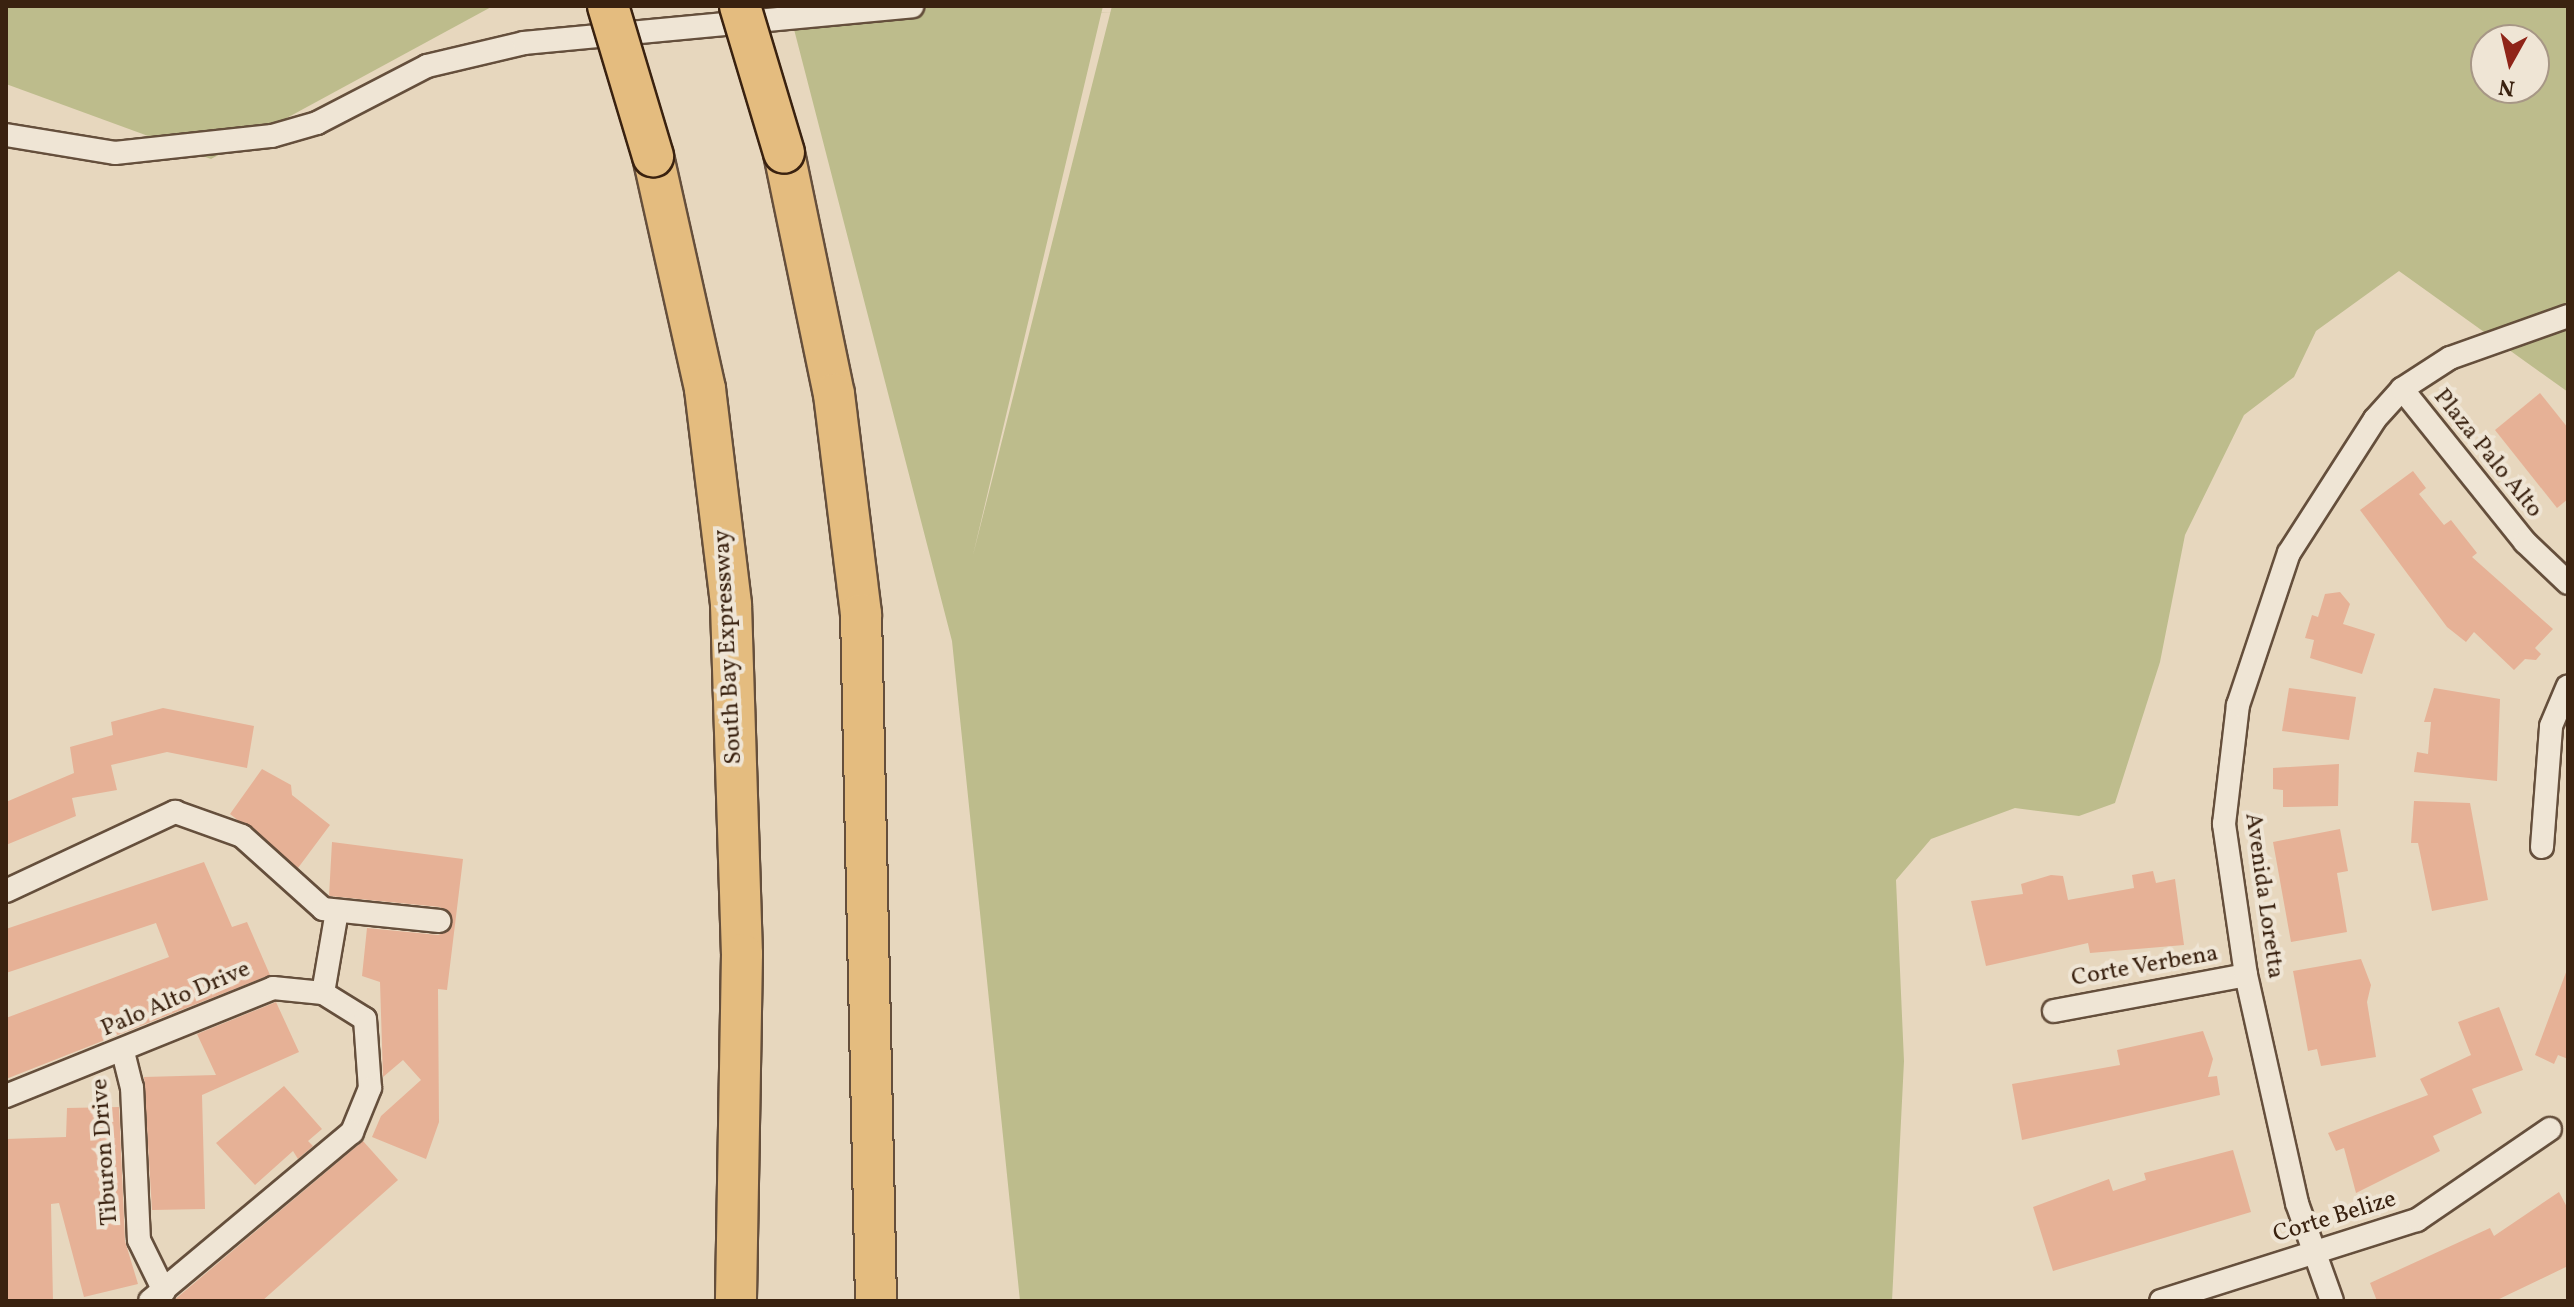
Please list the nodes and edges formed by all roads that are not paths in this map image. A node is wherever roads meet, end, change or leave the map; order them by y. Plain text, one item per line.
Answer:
1 (608, 6) edge
2 (740, 6) edge
3 (912, 6) edge
4 (6, 135) edge
5 (2568, 316) edge
6 (2402, 389) junction
7 (2568, 583) edge
8 (2568, 686) edge
9 (2542, 847) dead end
10 (6, 891) edge
11 (337, 911) junction
12 (439, 921) dead end
13 (2246, 975) junction
14 (323, 993) junction
15 (2054, 1011) dead end
16 (123, 1052) junction
17 (6, 1096) edge
18 (2550, 1129) dead end
19 (2314, 1250) junction
20 (157, 1296) edge
21 (736, 1301) edge
22 (876, 1301) edge
23 (2161, 1301) edge
24 (2332, 1301) edge

1 - 21 highway, South Bay Expressway, bridge
2 - 22 highway, bridge
3 - 4 street
5 - 6 street
6 - 7 street, Plaza Palo Alto
6 - 13 street, Avenida Loretta
8 - 9 street
10 - 11 street
11 - 12 street
11 - 14 street
13 - 15 street, Corte Verbena
13 - 19 street, Avenida Loretta
14 - 16 street, Palo Alto Drive
14 - 20 street, Palo Alto Drive
16 - 17 street, Palo Alto Drive
16 - 20 street, Tiburon Drive
18 - 19 street, Corte Belize
19 - 23 street, Corte Belize
19 - 24 street, Avenida Loretta

